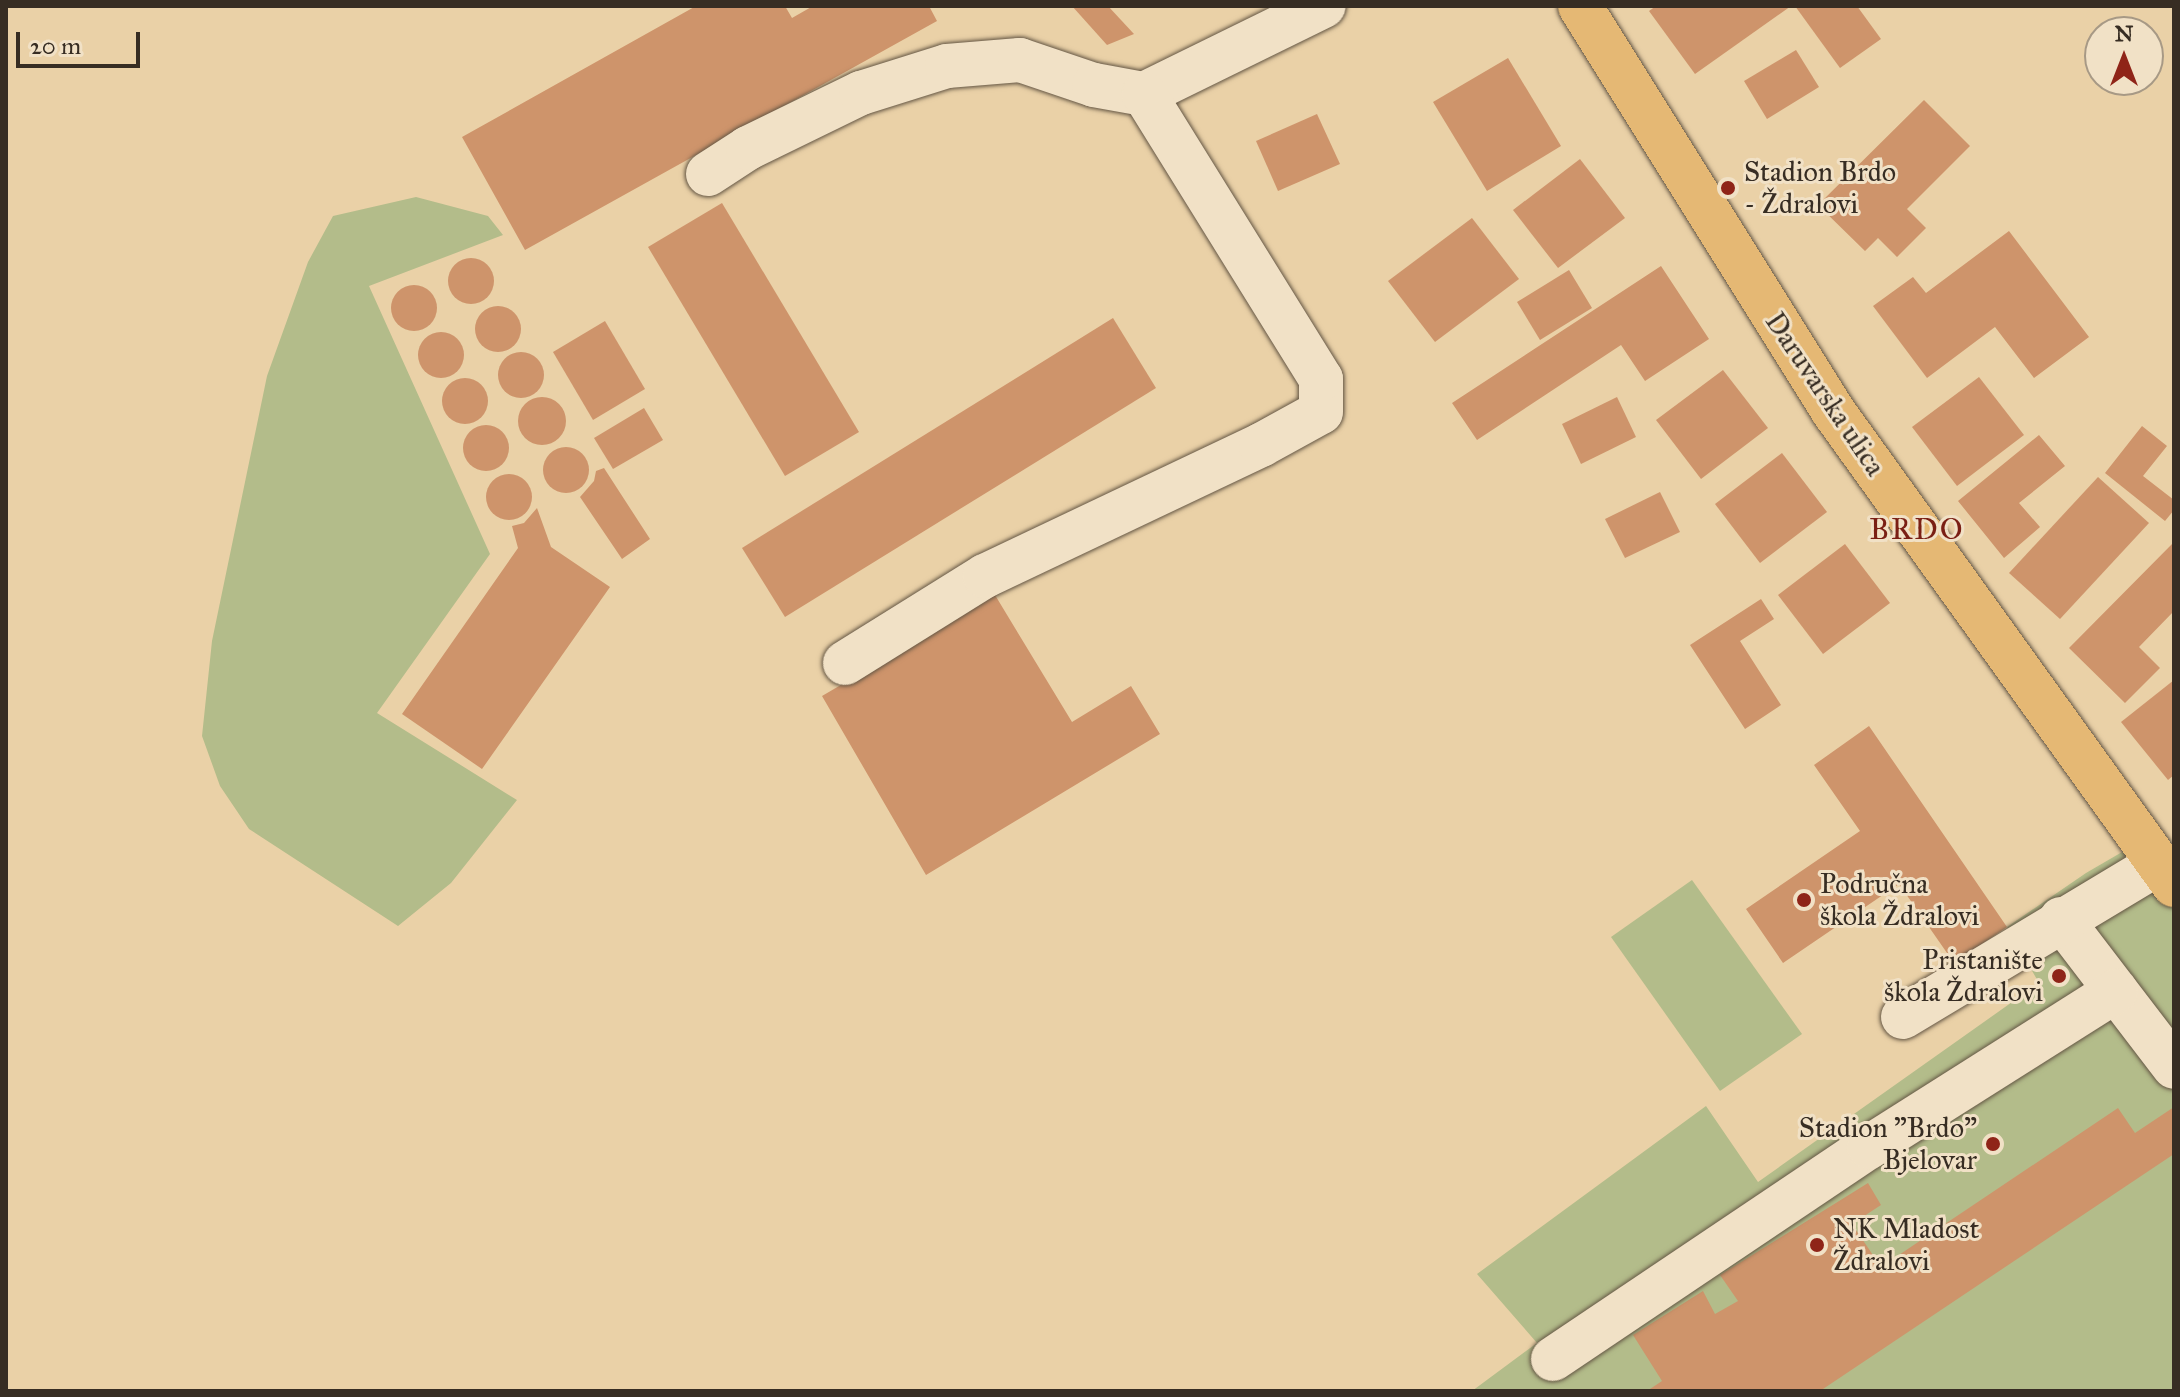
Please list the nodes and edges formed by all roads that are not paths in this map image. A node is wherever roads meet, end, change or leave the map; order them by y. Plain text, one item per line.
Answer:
1 (1324, 6) edge
2 (1580, 6) edge
3 (1144, 94) junction
4 (708, 174) dead end
5 (845, 663) dead end
6 (2166, 874) edge
7 (2061, 919) junction
8 (2116, 991) junction
9 (1903, 1017) dead end
10 (2174, 1067) edge
11 (1553, 1359) dead end

1 - 3 lane
2 - 6 main road, Daruvarska ulica
3 - 4 lane
3 - 5 lane
6 - 7 lane
7 - 8 lane
7 - 9 lane
8 - 10 lane
8 - 11 lane

